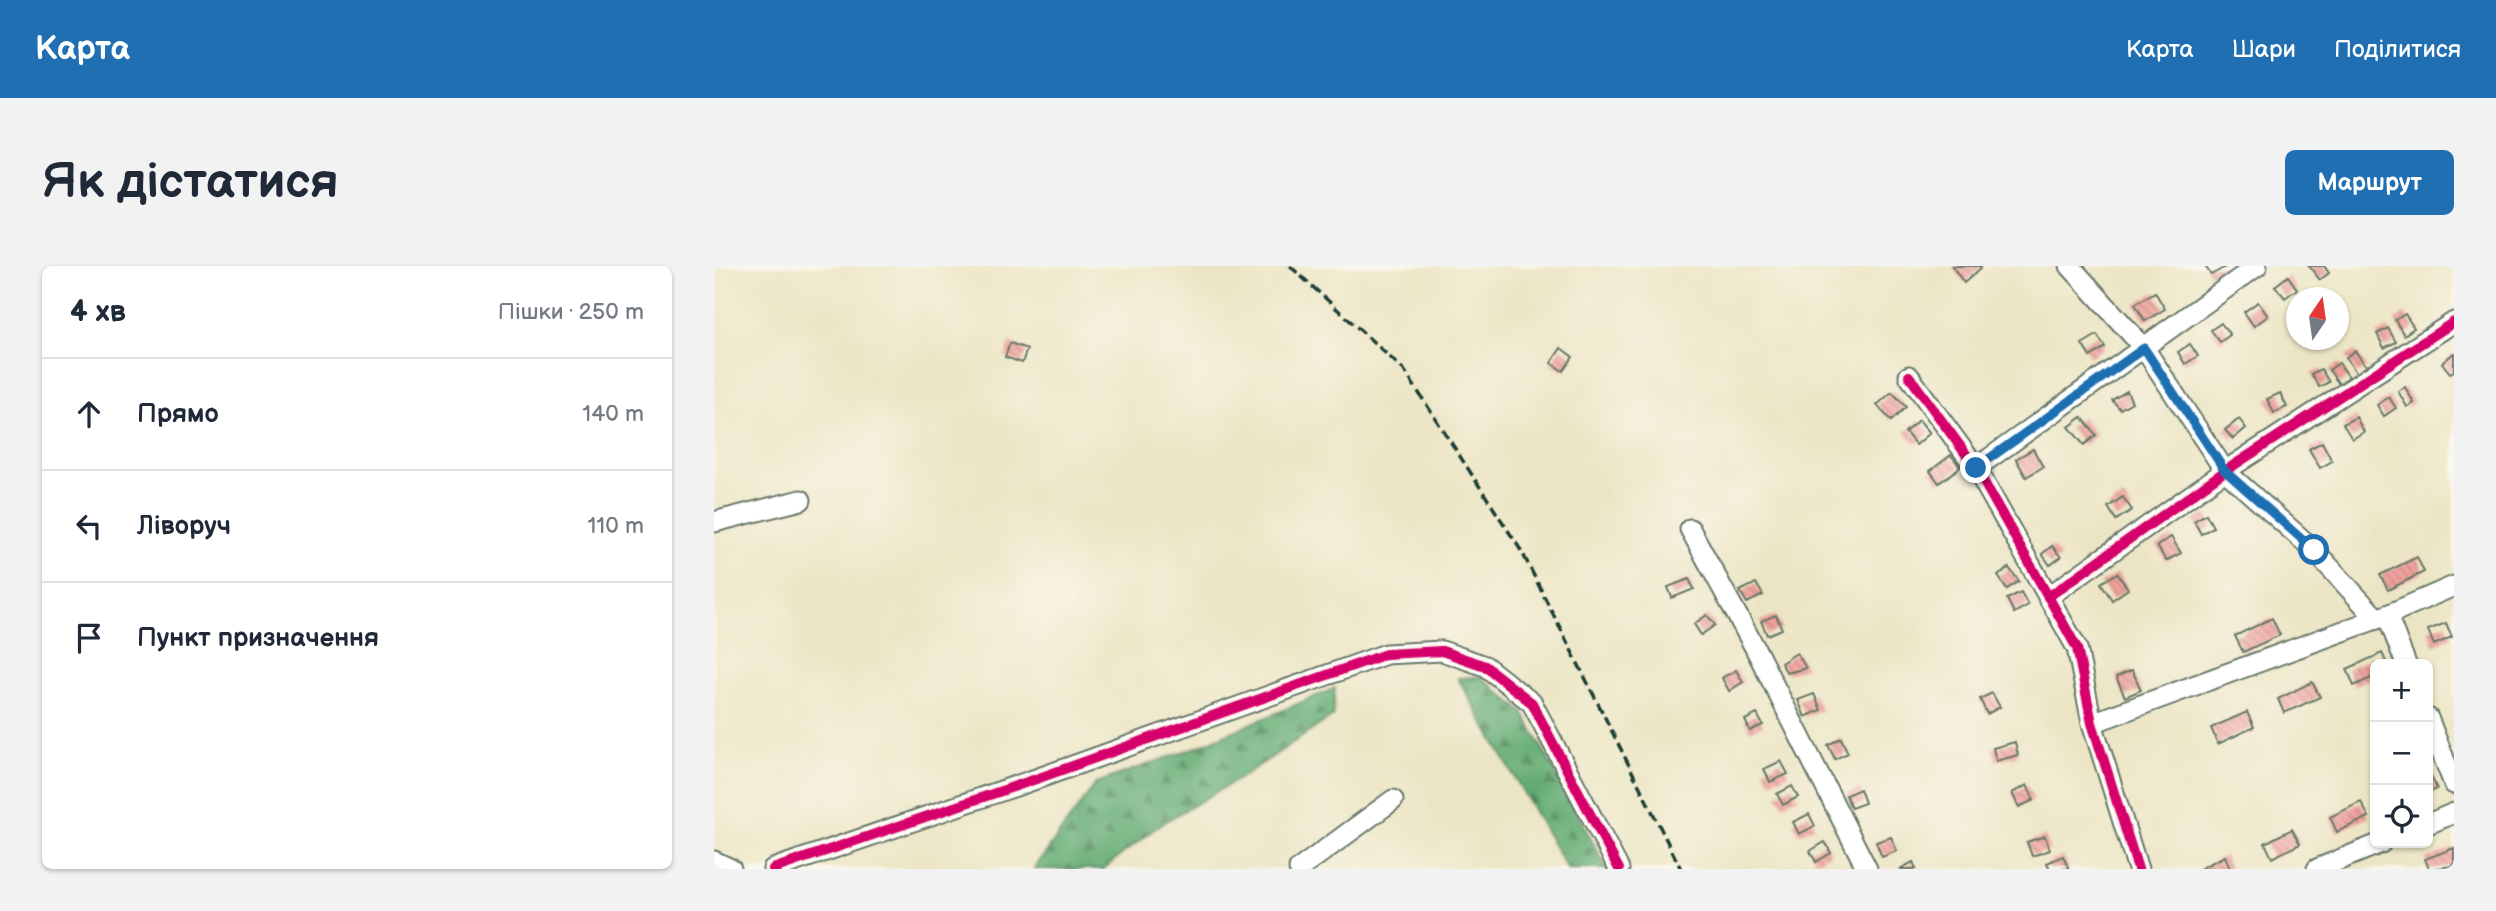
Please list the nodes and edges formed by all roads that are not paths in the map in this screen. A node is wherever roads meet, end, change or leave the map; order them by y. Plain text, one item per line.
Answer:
1 (2070, 266) edge
2 (2256, 266) edge
3 (2454, 322) edge
4 (2144, 348) junction
5 (1909, 376) dead end
6 (1976, 468) junction
7 (2225, 471) junction
8 (801, 500) dead end
9 (714, 522) edge
10 (1690, 529) dead end
11 (2454, 586) edge
12 (2048, 597) junction
13 (2382, 617) junction
14 (2403, 659) edge
15 (2430, 722) edge
16 (2092, 723) junction
17 (2454, 785) edge
18 (1393, 800) dead end
19 (2454, 813) edge
20 (2433, 822) edge
21 (2370, 847) edge
22 (714, 861) edge
23 (731, 869) edge
24 (773, 869) edge
25 (1299, 869) edge
26 (1619, 869) edge
27 (1867, 869) edge
28 (2138, 869) edge
29 (2317, 869) edge

1 - 4 street
2 - 4 street
3 - 7 street
4 - 6 street
4 - 7 street
5 - 6 street
6 - 12 street
7 - 12 street
7 - 13 street
8 - 9 street
10 - 27 street
11 - 13 street
12 - 16 street
13 - 14 street
13 - 16 street
15 - 17 street
16 - 28 street
18 - 25 street
19 - 20 street
21 - 29 street
22 - 23 street
24 - 26 street

